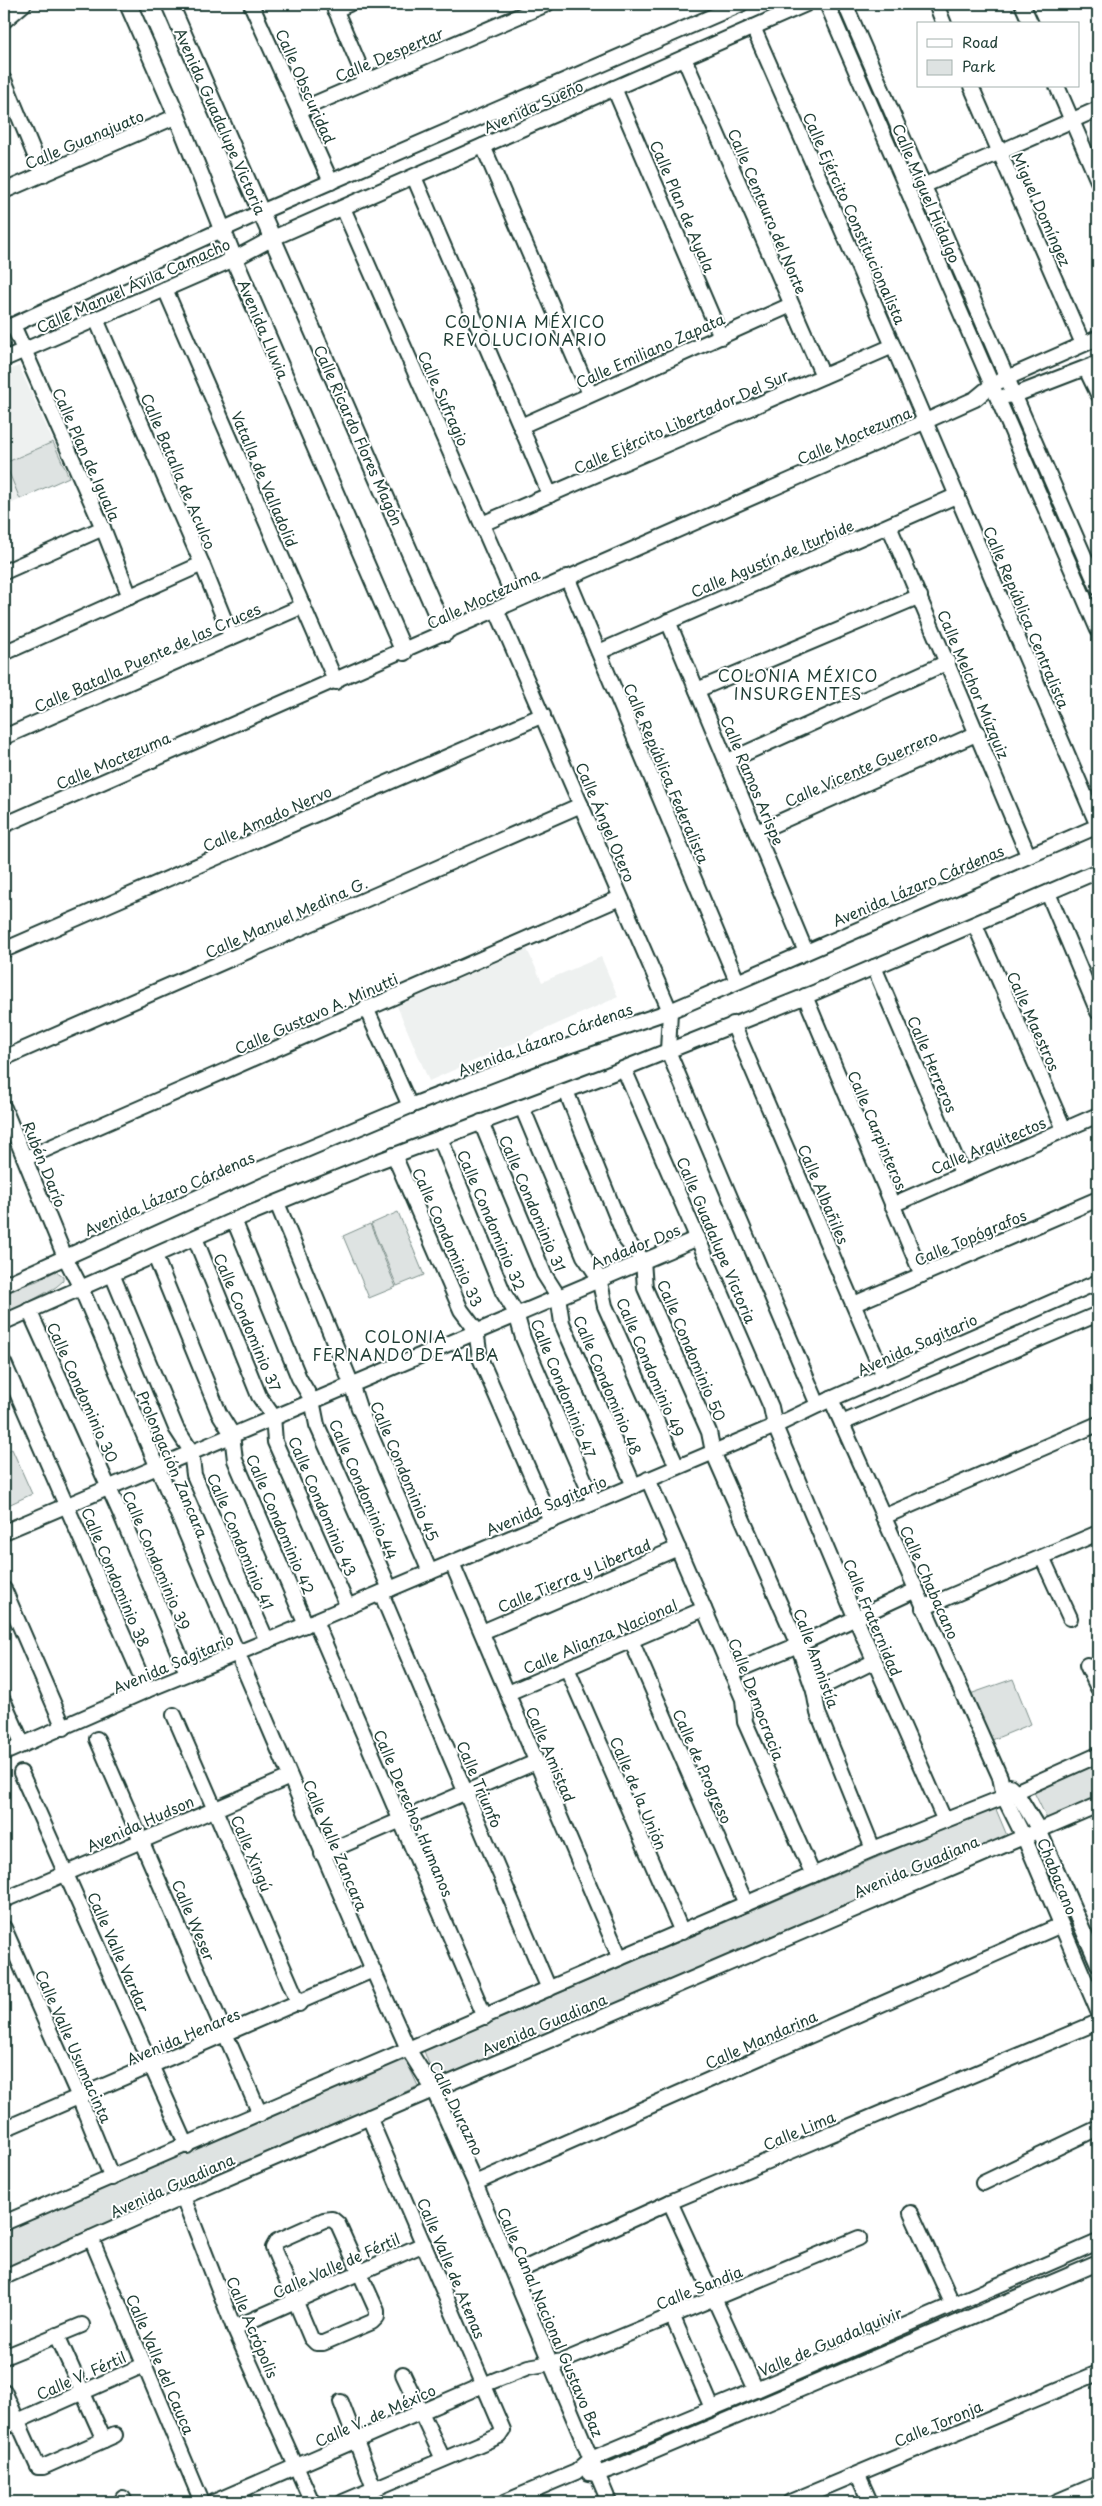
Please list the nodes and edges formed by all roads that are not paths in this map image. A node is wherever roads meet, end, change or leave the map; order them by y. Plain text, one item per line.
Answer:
1 (24, 4) edge
2 (128, 4) edge
3 (170, 4) edge
4 (251, 4) edge
5 (349, 4) edge
6 (547, 4) edge
7 (740, 4) edge
8 (806, 4) edge
9 (827, 4) edge
10 (845, 4) edge
11 (936, 4) edge
12 (1022, 4) edge
13 (334, 7) edge
14 (4, 21) edge
15 (943, 22) edge
16 (1030, 22) edge
17 (753, 27) junction
18 (684, 58) junction
19 (4, 80) edge
20 (366, 81) junction
21 (614, 88) junction
22 (972, 88) edge
23 (1059, 88) edge
24 (1098, 109) edge
25 (300, 110) junction
26 (177, 116) junction
27 (1072, 121) junction
28 (484, 146) junction
29 (1000, 152) junction
30 (43, 175) junction
31 (414, 177) junction
32 (1098, 181) edge
33 (331, 182) junction
34 (925, 185) junction
35 (4, 192) edge
36 (343, 208) junction
37 (260, 212) junction
38 (223, 230) junction
39 (273, 238) junction
40 (234, 259) junction
41 (165, 288) junction
42 (791, 305) junction
43 (96, 319) junction
44 (8, 327) edge
45 (721, 337) junction
46 (1098, 338) edge
47 (1083, 344) junction
48 (894, 346) junction
49 (23, 351) junction
50 (4, 359) edge
51 (1092, 366) edge
52 (823, 376) junction
53 (1007, 378) junction
54 (995, 390) junction
55 (590, 394) junction
56 (1098, 394) edge
57 (1015, 395) junction
58 (926, 421) junction
59 (521, 426) junction
60 (550, 495) junction
61 (958, 495) junction
62 (482, 524) junction
63 (889, 526) junction
64 (103, 528) junction
65 (202, 564) junction
66 (4, 572) edge
67 (567, 577) junction
68 (1098, 588) edge
69 (920, 596) junction
70 (130, 597) junction
71 (515, 600) junction
72 (302, 606) junction
73 (496, 609) junction
74 (668, 621) junction
75 (1098, 630) edge
76 (445, 633) junction
77 (231, 636) junction
78 (404, 652) junction
79 (599, 652) junction
80 (4, 653) edge
81 (948, 662) junction
82 (336, 682) junction
83 (697, 690) junction
84 (543, 714) junction
85 (978, 733) junction
86 (4, 737) edge
87 (728, 761) junction
88 (581, 805) junction
89 (4, 825) edge
90 (1098, 826) edge
91 (757, 832) junction
92 (1028, 855) junction
93 (1098, 871) edge
94 (1048, 893) junction
95 (620, 898) junction
96 (975, 925) junction
97 (4, 950) edge
98 (806, 952) junction
99 (874, 967) junction
100 (737, 981) junction
101 (805, 996) junction
102 (366, 1008) junction
103 (670, 1011) junction
104 (1098, 1012) edge
105 (734, 1024) junction
106 (668, 1051) junction
107 (4, 1058) edge
108 (624, 1068) junction
109 (566, 1090) junction
110 (410, 1106) junction
111 (522, 1107) junction
112 (4, 1108) edge
113 (1098, 1115) edge
114 (481, 1122) junction
115 (1064, 1129) junction
116 (440, 1138) junction
117 (394, 1155) junction
118 (26, 1158) junction
119 (962, 1173) junction
120 (1098, 1199) edge
121 (277, 1203) junction
122 (892, 1205) junction
123 (234, 1220) junction
124 (195, 1238) junction
125 (698, 1238) junction
126 (155, 1256) junction
127 (65, 1257) junction
128 (643, 1260) junction
129 (112, 1274) junction
130 (922, 1275) junction
131 (599, 1278) junction
132 (1098, 1282) edge
133 (4, 1285) edge
134 (81, 1288) junction
135 (558, 1296) junction
136 (854, 1304) junction
137 (29, 1310) junction
138 (516, 1313) junction
139 (1098, 1314) edge
140 (4, 1322) edge
141 (476, 1330) junction
142 (4, 1362) edge
143 (884, 1376) junction
144 (351, 1383) junction
145 (832, 1399) junction
146 (312, 1400) junction
147 (818, 1405) junction
148 (273, 1416) junction
149 (842, 1423) junction
150 (1098, 1424) edge
151 (775, 1426) junction
152 (232, 1434) junction
153 (190, 1452) junction
154 (713, 1452) junction
155 (155, 1466) junction
156 (677, 1467) junction
157 (648, 1479) junction
158 (634, 1486) junction
159 (109, 1488) junction
160 (594, 1502) junction
161 (67, 1504) junction
162 (883, 1517) junction
163 (551, 1521) junction
164 (4, 1532) edge
165 (1098, 1533) edge
166 (678, 1548) junction
167 (1042, 1557) junction
168 (452, 1563) junction
169 (430, 1572) junction
170 (4, 1589) edge
171 (916, 1590) junction
172 (386, 1591) junction
173 (348, 1607) junction
174 (923, 1608) junction
175 (704, 1609) junction
176 (1070, 1618) dead end
177 (856, 1619) junction
178 (310, 1623) junction
179 (482, 1632) junction
180 (631, 1640) junction
181 (267, 1641) junction
182 (798, 1646) junction
183 (237, 1653) junction
184 (874, 1662) junction
185 (1087, 1665) dead end
186 (567, 1668) junction
187 (188, 1673) junction
188 (731, 1673) junction
189 (1098, 1688) edge
190 (147, 1690) junction
191 (814, 1691) junction
192 (508, 1693) junction
193 (4, 1702) edge
194 (174, 1715) dead end
195 (64, 1728) junction
196 (97, 1739) dead end
197 (23, 1745) junction
198 (4, 1753) edge
199 (1098, 1755) edge
200 (536, 1762) junction
201 (21, 1772) dead end
202 (290, 1777) junction
203 (466, 1793) junction
204 (1010, 1794) junction
205 (1098, 1805) edge
206 (216, 1808) junction
207 (944, 1819) junction
208 (399, 1821) junction
209 (1039, 1830) junction
210 (1024, 1837) junction
211 (142, 1840) junction
212 (874, 1849) junction
213 (322, 1854) junction
214 (66, 1873) junction
215 (813, 1875) junction
216 (4, 1900) edge
217 (746, 1904) junction
218 (1061, 1925) junction
219 (4, 1928) edge
220 (682, 1932) junction
221 (620, 1958) junction
222 (1098, 1964) edge
223 (373, 1970) junction
224 (549, 1989) junction
225 (299, 2004) junction
226 (1098, 2011) edge
227 (485, 2017) junction
228 (1098, 2022) edge
229 (226, 2035) junction
230 (408, 2048) junction
231 (152, 2067) junction
232 (433, 2089) junction
233 (79, 2097) junction
234 (260, 2114) junction
235 (369, 2117) junction
236 (4, 2128) edge
237 (1098, 2128) edge
238 (187, 2146) junction
239 (112, 2178) junction
240 (475, 2183) junction
241 (983, 2183) dead end
242 (183, 2197) junction
243 (670, 2202) junction
244 (911, 2213) dead end
245 (4, 2223) edge
246 (91, 2238) junction
247 (859, 2238) dead end
248 (1098, 2242) edge
249 (424, 2244) junction
250 (1098, 2263) edge
251 (361, 2273) junction
252 (514, 2273) junction
253 (4, 2278) edge
254 (713, 2299) junction
255 (295, 2301) junction
256 (954, 2305) junction
257 (672, 2315) junction
258 (82, 2325) dead end
259 (234, 2328) junction
260 (57, 2336) junction
261 (4, 2357) edge
262 (550, 2363) junction
263 (144, 2365) junction
264 (1098, 2373) edge
265 (403, 2374) dead end
266 (484, 2385) junction
267 (756, 2390) junction
268 (4, 2391) edge
269 (84, 2392) junction
270 (341, 2402) dead end
271 (712, 2408) junction
272 (420, 2413) junction
273 (17, 2421) junction
274 (4, 2427) edge
275 (356, 2442) junction
276 (443, 2459) junction
277 (591, 2459) junction
278 (297, 2467) junction
279 (576, 2472) junction
280 (597, 2474) junction
281 (858, 2475) junction
282 (1098, 2484) edge
283 (374, 2488) junction
284 (524, 2498) edge
285 (806, 2499) edge
286 (202, 2502) edge
287 (214, 2502) edge
288 (312, 2502) edge
289 (343, 2502) edge
290 (505, 2502) edge
291 (609, 2502) edge
292 (790, 2502) edge
293 (870, 2502) edge
294 (1056, 2502) edge

1 - 14 street
2 - 26 main road, Avenida Lluvia
3 - 37 main road, Avenida Guadalupe Victoria
4 - 25 street, Calle Obscuridad
5 - 13 street
6 - 20 street, Calle Despertar
7 - 33 street, Avenida Sueño
8 - 17 street, Avenida Sueño
9 - 54 street, Calle Miguel Hidalgo
10 - 34 street, Calle Miguel Hidalgo
11 - 15 street
12 - 16 street
13 - 20 street
17 - 18 street, Avenida Sueño
17 - 48 street, Calle Ejército Constitucionalista
18 - 21 street, Avenida Sueño
18 - 42 street, Calle Centauro del Norte
19 - 30 street
20 - 25 street, Calle Despertar
21 - 28 street, Avenida Sueño
21 - 45 street, Calle Plan de Ayala
22 - 29 street, Miguel Domíngez
23 - 27 street
24 - 27 street
25 - 33 street, Calle Obscuridad
26 - 30 street, Calle Guanajuato
26 - 38 main road, Avenida Lluvia
27 - 29 street
27 - 32 street
28 - 31 street, Avenida Sueño
28 - 55 street
29 - 34 street
29 - 47 street, Miguel Domíngez
30 - 35 street, Calle Guanajuato
31 - 36 street, Avenida Sueño
31 - 59 street
33 - 37 street, Avenida Sueño
34 - 53 street, Calle Miguel Hidalgo
36 - 39 street, Avenida Sueño
36 - 62 street, Calle Sufragio
37 - 38 street, Calle Manuel Ávila Camacho
37 - 39 main road, Avenida Guadalupe Victoria
38 - 40 main road, Avenida Lluvia
38 - 44 street, Calle Manuel Ávila Camacho
39 - 40 street, Calle Manuel Ávila Camacho
39 - 76 main road, Calle Ricardo Flores Magón
40 - 41 street, Calle Manuel Ávila Camacho
40 - 78 main road, Avenida Lluvia
41 - 43 street, Calle Manuel Ávila Camacho
41 - 72 street, Vatalla de Valladolid
42 - 45 street, Calle Emiliano Zapata
42 - 52 street, Calle Centauro del Norte
43 - 49 street, Calle Manuel Ávila Camacho
43 - 65 street, Calle Batalla de Aculco
44 - 49 street, Calle Plan de Iguala
45 - 55 street, Calle Emiliano Zapata
46 - 47 street, Calle Moctezuma
47 - 53 street, Calle Moctezuma
48 - 52 street, Calle Ejército Libertador Del Sur
48 - 58 street, Calle Ejército Constitucionalista
49 - 50 street, Calle Manuel Ávila Camacho
49 - 64 street, Calle Plan de Iguala
51 - 56 street
51 - 57 street
52 - 60 street, Calle Ejército Libertador Del Sur
53 - 54 street, Calle Moctezuma
53 - 57 street, Calle Miguel Hidalgo
54 - 57 street
54 - 58 street, Calle Moctezuma
54 - 75 street, Calle Miguel Hidalgo
55 - 59 street, Calle Emiliano Zapata
57 - 68 street, Calle Miguel Hidalgo
58 - 61 street, Calle República Centralista
58 - 67 street, Calle Moctezuma
59 - 60 street
60 - 62 street, Calle Ejército Libertador Del Sur
61 - 63 street, Calle Agustín de Iturbide
61 - 90 street, Calle República Centralista
62 - 71 street, Calle Sufragio
63 - 69 street, Calle Melchor Múzquiz
63 - 74 street, Calle Agustín de Iturbide
64 - 66 street
64 - 70 street, Calle Plan de Iguala
65 - 70 street
65 - 77 street, Calle Batalla de Aculco
67 - 71 street, Calle Moctezuma
67 - 79 street, Calle República Federalista
69 - 81 street, Calle Melchor Múzquiz
69 - 83 street
70 - 80 street
71 - 73 street, Calle Moctezuma
72 - 77 street, Calle Batalla Puente de las Cruces
72 - 82 street, Vatalla de Valladolid
73 - 76 street, Calle Moctezuma
73 - 84 street, Calle Ángel Otero
74 - 79 street, Calle Agustín de Iturbide
74 - 83 street, Calle Ramos Arispe
76 - 78 street, Calle Moctezuma
77 - 86 street, Calle Batalla Puente de las Cruces
78 - 82 street, Calle Moctezuma
79 - 100 street, Calle República Federalista
81 - 85 street, Calle Melchor Múzquiz
81 - 87 street
82 - 89 street, Calle Moctezuma
83 - 87 street, Calle Ramos Arispe
84 - 88 street, Calle Ángel Otero
84 - 97 street, Calle Amado Nervo
85 - 91 street, Calle Vicente Guerrero
85 - 92 street, Calle Melchor Múzquiz
87 - 91 street, Calle Ramos Arispe
88 - 95 street, Calle Ángel Otero
88 - 107 street, Calle Manuel Medina G.
90 - 92 street, Avenida Lázaro Cárdenas
91 - 98 street, Calle Ramos Arispe
92 - 98 street, Avenida Lázaro Cárdenas
93 - 94 street
94 - 96 street
94 - 104 street
95 - 102 street, Calle Gustavo A. Minutti
95 - 103 street, Calle Ángel Otero
96 - 99 street
96 - 115 street, Calle Maestros
98 - 100 street, Avenida Lázaro Cárdenas
99 - 101 street
99 - 119 street, Calle Herreros
100 - 103 street, Avenida Lázaro Cárdenas
101 - 105 street
101 - 122 street, Calle Carpinteros
102 - 110 street
102 - 118 street, Calle Gustavo A. Minutti
103 - 106 street, Calle Ángel Otero
103 - 110 street, Avenida Lázaro Cárdenas
105 - 106 street
105 - 136 street, Calle Albañiles
106 - 108 street
106 - 147 street, Calle Guadalupe Victoria
108 - 109 street
108 - 125 street, Calle Guadalupe Victoria
109 - 111 street
109 - 128 street
110 - 127 street, Avenida Lázaro Cárdenas
111 - 114 street
111 - 131 street
112 - 118 street, Rubén Darío
113 - 115 street, Calle Arquitectos
114 - 116 street
114 - 135 street, Calle Condominio 31
115 - 119 street, Calle Arquitectos
116 - 117 street
116 - 138 street, Calle Condominio 32
117 - 121 street
117 - 141 street, Calle Condominio 33
118 - 127 street, Rubén Darío
119 - 122 street, Calle Arquitectos
120 - 130 street, Calle Topógrafos
121 - 123 street
121 - 144 street, Calle Condominio 45
122 - 130 street, Calle Carpinteros
123 - 124 street
123 - 146 street, Calle Condominio 44
124 - 126 street
124 - 148 street, Calle Condominio 37
125 - 128 street, Andador Dos
125 - 151 street, Calle Guadalupe Victoria
126 - 129 street
126 - 152 street
127 - 133 street, Avenida Lázaro Cárdenas
127 - 134 street, Rubén Darío
128 - 131 street, Andador Dos
128 - 154 street, Calle Condominio 50
129 - 134 street
129 - 153 street
130 - 136 street, Calle Topógrafos
131 - 135 street, Andador Dos
131 - 156 street, Calle Condominio 49
132 - 143 street, Avenida Sagitario
134 - 137 street
134 - 155 street, Prolongación Zancara
135 - 138 street, Andador Dos
135 - 158 street, Calle Condominio 48
136 - 143 street, Calle Albañiles
137 - 140 street
137 - 159 street, Calle Condominio 30
138 - 141 street, Andador Dos
138 - 160 street, Calle Condominio 47
139 - 149 street
141 - 144 street, Andador Dos
141 - 163 street
142 - 161 street
143 - 145 street, Avenida Sagitario
144 - 146 street, Andador Dos
144 - 169 street, Calle Condominio 45
145 - 147 street, Avenida Sagitario
145 - 149 street, Calle Chabacano
146 - 148 street, Andador Dos
146 - 172 street, Calle Condominio 44
147 - 151 street, Avenida Sagitario
148 - 152 street, Andador Dos
148 - 173 street, Calle Condominio 43
149 - 162 street, Calle Chabacano
150 - 162 street
151 - 154 street, Avenida Sagitario
151 - 177 street, Calle Fraternidad
152 - 153 street, Andador Dos
152 - 178 street, Calle Condominio 42
153 - 155 street, Andador Dos
153 - 181 street, Calle Condominio 41
154 - 156 street, Avenida Sagitario
154 - 182 street, Calle Amnistía
155 - 159 street, Andador Dos
155 - 183 street, Prolongación Zancara
156 - 157 street, Avenida Sagitario
157 - 158 street, Avenida Sagitario
157 - 166 street, Calle Democracia
158 - 160 street, Avenida Sagitario
159 - 161 street, Andador Dos
159 - 187 street, Calle Condominio 39
160 - 163 street, Avenida Sagitario
161 - 164 street, Andador Dos
161 - 190 street, Calle Condominio 38
162 - 171 street, Calle Chabacano
163 - 168 street, Avenida Sagitario
165 - 167 street
166 - 175 street, Calle Democracia
166 - 179 street, Calle Tierra y Libertad
167 - 174 street
167 - 176 street
168 - 169 street, Avenida Sagitario
168 - 179 street, Calle Amistad
169 - 172 street, Avenida Sagitario
170 - 195 street
171 - 174 street, Calle Chabacano
171 - 177 street
172 - 173 street, Avenida Sagitario
172 - 203 street, Calle Triunfo
173 - 178 street, Avenida Sagitario
174 - 204 street, Calle Chabacano
175 - 180 street, Calle Alianza Nacional
175 - 188 street, Calle Democracia
177 - 182 street
177 - 184 street, Calle Fraternidad
178 - 181 street, Avenida Sagitario
178 - 208 street, Calle Derechos Humanos
179 - 192 street, Calle Amistad
180 - 186 street, Calle Alianza Nacional
180 - 217 street, Calle de Progreso
181 - 183 street, Avenida Sagitario
182 - 188 street
182 - 191 street, Calle Amnistía
183 - 187 street, Avenida Sagitario
183 - 202 street, Calle Valle Zancara
184 - 191 street
184 - 207 street, Calle Fraternidad
185 - 189 street
186 - 192 street, Calle Alianza Nacional
186 - 220 street, Calle de la Unión
187 - 190 street, Avenida Sagitario
188 - 215 street, Calle Democracia
190 - 195 street, Avenida Sagitario
191 - 212 street, Calle Amnistía
192 - 200 street, Calle Amistad
193 - 197 street
194 - 206 street, Calle Xingú
195 - 197 street, Avenida Sagitario
196 - 211 street, Calle Weser
197 - 198 street, Avenida Sagitario
199 - 204 street, Avenida Guadiana
200 - 203 street
200 - 221 street, Calle Amistad
201 - 214 street, Calle Valle Vardar
202 - 206 street, Avenida Hudson
202 - 213 street, Calle Valle Zancara
203 - 208 street
203 - 224 street, Calle Triunfo
204 - 207 street, Avenida Guadiana
204 - 209 street, Calle Chabacano
204 - 210 street, Calle Chabacano
205 - 209 street, Avenida Guadiana
206 - 211 street, Avenida Hudson
206 - 225 street, Calle Xingú
207 - 212 street, Avenida Guadiana
208 - 213 street
208 - 227 street, Calle Derechos Humanos
209 - 210 street, Avenida Guadiana
209 - 222 street, Chabacano
210 - 218 street, Chabacano
210 - 232 street, Avenida Guadiana
211 - 214 street, Avenida Hudson
211 - 229 street, Calle Weser
212 - 215 street, Avenida Guadiana
213 - 223 street, Calle Valle Zancara
214 - 216 street, Avenida Hudson
214 - 231 street, Calle Valle Vardar
215 - 217 street, Avenida Guadiana
217 - 220 street, Avenida Guadiana
218 - 226 street, Chabacano
218 - 240 street, Calle Mandarina
219 - 233 street, Calle Valle Usumacinta
220 - 221 street, Avenida Guadiana
221 - 224 street, Avenida Guadiana
223 - 225 street, Avenida Henares
223 - 230 street, Calle Valle Zancara
224 - 227 street, Avenida Guadiana
225 - 229 street, Avenida Henares
227 - 230 street, Avenida Guadiana
228 - 243 street, Calle Lima
229 - 231 street, Avenida Henares
229 - 234 street, Calle Weser
230 - 232 street, Calle Durazno
230 - 234 street, Avenida Guadiana
231 - 233 street, Avenida Henares
231 - 238 street, Calle Valle Vardar
232 - 235 street, Avenida Guadiana
232 - 240 street, Calle Durazno
233 - 236 street, Avenida Henares
233 - 239 street, Calle Valle Usumacinta
234 - 238 street, Avenida Guadiana
235 - 242 street, Avenida Guadiana
235 - 249 street, Calle Valle de Atenas
237 - 241 street
238 - 239 street, Avenida Guadiana
239 - 245 street, Avenida Guadiana
240 - 252 street, Calle Canal Nacional Gustavo Baz
242 - 246 street, Avenida Guadiana
242 - 259 street, Calle Acrópolis
243 - 252 street, Calle Lima
243 - 254 street
244 - 256 street
246 - 253 street, Avenida Guadiana
246 - 263 street, Calle Valle del Cauca
247 - 254 street, Calle Sandia
248 - 256 street, Valle de Guadalquivir
249 - 251 street, Calle Valle de Fértil
249 - 266 street, Calle Valle de Atenas
250 - 280 street, Valle de Guadalquivir
251 - 255 street, Calle Valle de Fértil
251 - 255 street
251 - 255 street
252 - 262 street, Calle Canal Nacional Gustavo Baz
254 - 257 street, Calle Sandia
254 - 267 street
255 - 259 street, Calle Valle de Fértil
256 - 267 street, Valle de Guadalquivir
257 - 262 street, Calle Sandia
257 - 271 street
258 - 260 street
259 - 278 street, Calle Acrópolis
260 - 261 street
260 - 269 street
262 - 266 street, Calle V. de México
262 - 277 street, Calle Canal Nacional Gustavo Baz
263 - 269 street, Calle V. Fértil
263 - 286 street, Calle Valle del Cauca
264 - 281 street, Calle Toronja
265 - 272 street
266 - 272 street, Calle V. de México
266 - 276 street, Calle Valle de Atenas
267 - 271 street, Valle de Guadalquivir
268 - 273 street
269 - 273 street, Calle V. Fértil
269 - 273 street
270 - 275 street
271 - 277 street, Valle de Guadalquivir
272 - 275 street, Calle V. de México
272 - 276 street
273 - 274 street, Calle V. Fértil
275 - 278 street, Calle V. de México
275 - 283 street
276 - 283 street
277 - 279 street, Valle de Guadalquivir
277 - 280 street, Calle Canal Nacional Gustavo Baz
278 - 287 street, Calle V. de México
278 - 288 street, Calle Acrópolis
279 - 280 street, Valle de Guadalquivir
279 - 284 street, Valle de Guadalquivir
280 - 291 street
281 - 285 street, Calle Toronja
281 - 293 street
282 - 294 street
283 - 289 street
284 - 290 street, Valle de Guadalquivir
285 - 292 street, Calle Toronja

